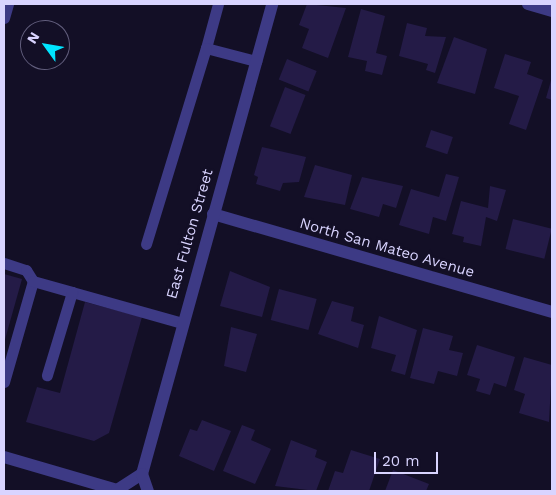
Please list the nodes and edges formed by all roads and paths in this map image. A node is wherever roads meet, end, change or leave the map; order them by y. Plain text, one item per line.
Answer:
1 (8, 4) edge
2 (218, 4) edge
3 (272, 4) edge
4 (528, 4) edge
5 (552, 11) edge
6 (4, 18) edge
7 (206, 48) junction
8 (256, 61) junction
9 (213, 214) junction
10 (146, 244) dead end
11 (4, 263) edge
12 (33, 281) junction
13 (72, 292) junction
14 (552, 312) edge
15 (182, 323) junction
16 (47, 376) dead end
17 (4, 382) edge
18 (4, 457) edge
19 (142, 474) junction
20 (148, 491) edge

1 - 6 lane
2 - 7 lane
3 - 8 street, East Fulton Street
4 - 5 street
7 - 8 lane
7 - 10 lane
8 - 9 street, East Fulton Street
9 - 14 street, North San Mateo Avenue
9 - 15 street, East Fulton Street
11 - 12 lane
12 - 13 lane
12 - 17 lane
13 - 15 lane
13 - 16 lane
15 - 19 street, East Fulton Street
18 - 19 street
19 - 20 street

